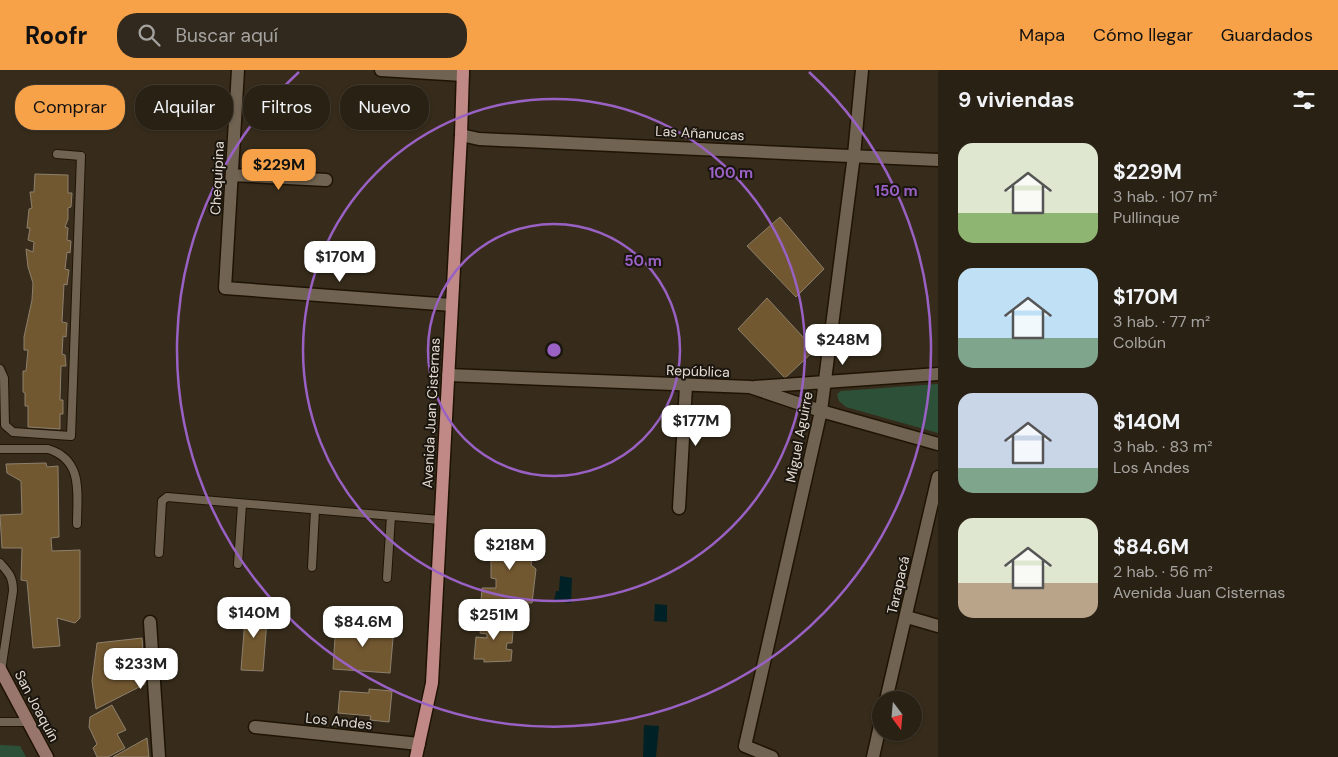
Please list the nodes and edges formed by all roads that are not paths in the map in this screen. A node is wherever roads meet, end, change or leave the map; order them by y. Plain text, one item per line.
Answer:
1 (238, 70) edge
2 (381, 70) edge
3 (862, 70) edge
4 (463, 73) edge
5 (461, 135) junction
6 (57, 154) dead end
7 (854, 155) junction
8 (938, 160) edge
9 (233, 175) junction
10 (326, 180) dead end
11 (452, 305) junction
12 (0, 369) edge
13 (938, 374) edge
14 (448, 376) junction
15 (824, 381) junction
16 (686, 386) junction
17 (750, 387) junction
18 (821, 411) junction
19 (938, 444) edge
20 (0, 449) edge
21 (938, 477) edge
22 (242, 504) junction
23 (679, 508) dead end
24 (315, 510) junction
25 (391, 516) junction
26 (440, 520) junction
27 (77, 524) dead end
28 (160, 553) dead end
29 (0, 563) edge
30 (238, 564) dead end
31 (312, 567) dead end
32 (387, 578) dead end
33 (907, 617) junction
34 (150, 622) dead end
35 (938, 626) edge
36 (0, 670) edge
37 (888, 691) edge
38 (0, 722) edge
39 (28, 722) junction
40 (255, 727) dead end
41 (876, 741) edge
42 (418, 751) edge
43 (47, 757) edge
44 (159, 757) edge
45 (772, 757) edge
46 (872, 757) edge

1 - 9 street, Chequipina
2 - 4 street
3 - 7 street, Miguel Aguirre
4 - 5 main road, Avenida Juan Cisternas
5 - 7 street, Las Añanucas
5 - 11 main road, Avenida Juan Cisternas
6 - 12 lane
7 - 8 street, Las Añanucas
7 - 15 street, Miguel Aguirre
9 - 10 street
9 - 11 street, Chequipina
11 - 14 main road, Avenida Juan Cisternas
13 - 15 street
14 - 16 street, República
14 - 26 main road, Avenida Juan Cisternas
15 - 17 street
15 - 18 street, Miguel Aguirre
16 - 17 street, República
16 - 23 street
17 - 18 street, República
18 - 19 street, República
18 - 45 street, Miguel Aguirre
20 - 27 lane
21 - 33 street, Tarapacá
22 - 24 lane
22 - 28 lane
22 - 30 lane
24 - 25 lane
24 - 31 lane
25 - 26 lane
25 - 32 lane
26 - 42 main road, Avenida Juan Cisternas
29 - 36 lane
33 - 35 street
33 - 37 street, Tarapacá
34 - 44 street
36 - 39 main road, San Joaquín
38 - 39 lane
39 - 43 main road, San Joaquín
40 - 42 street, Los Andes
41 - 46 street

